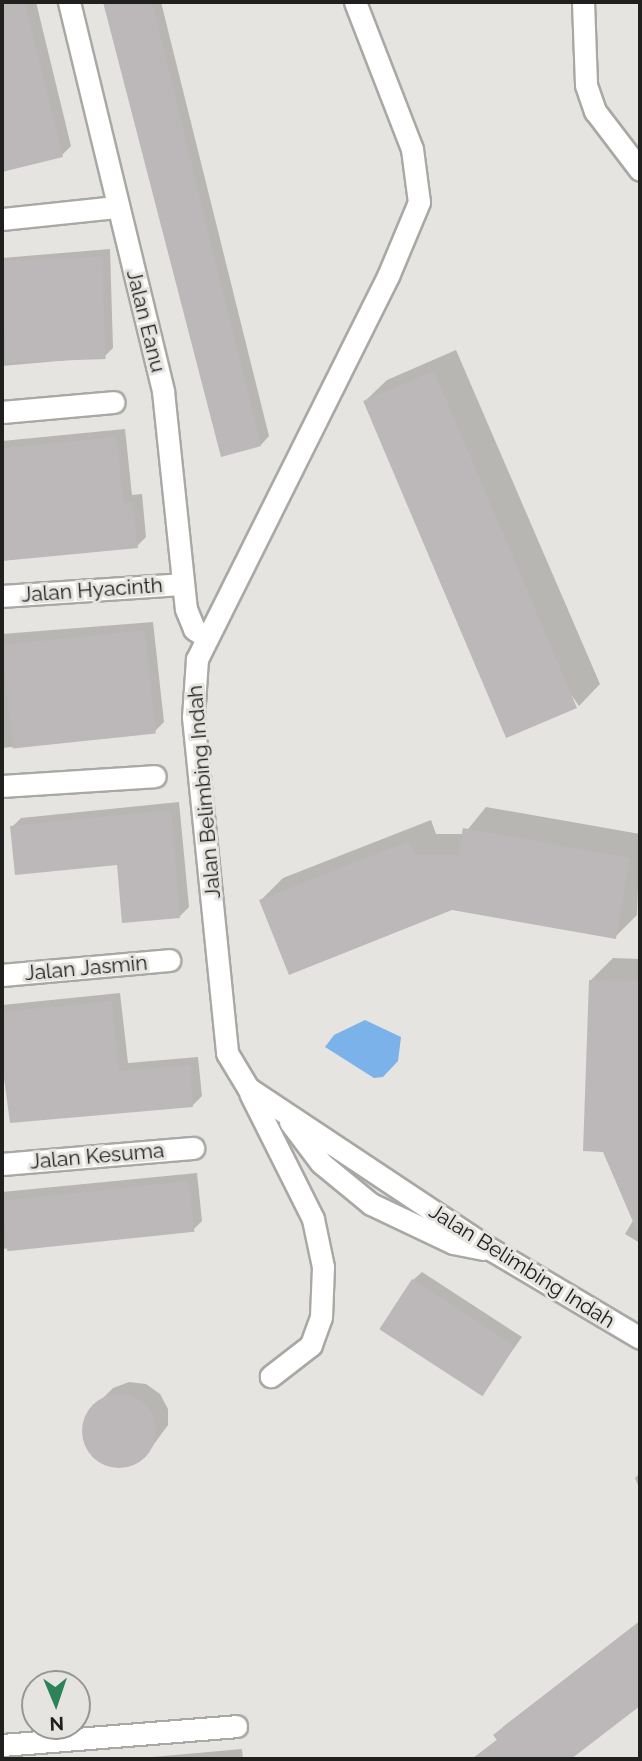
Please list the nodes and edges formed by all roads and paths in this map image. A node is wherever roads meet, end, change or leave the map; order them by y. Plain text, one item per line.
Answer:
1 (69, 2) edge
2 (355, 2) edge
3 (583, 2) edge
4 (640, 170) edge
5 (117, 207) junction
6 (2, 219) edge
7 (114, 402) dead end
8 (2, 412) edge
9 (182, 584) junction
10 (2, 596) edge
11 (207, 638) junction
12 (155, 776) dead end
13 (2, 786) edge
14 (169, 960) dead end
15 (2, 975) edge
16 (248, 1088) junction
17 (193, 1148) dead end
18 (2, 1164) edge
19 (640, 1338) edge
20 (271, 1376) dead end
21 (236, 1726) dead end
22 (2, 1745) edge

1 - 5 street, Jalan Eanu
2 - 11 street, Jalan Belimbing Indah
3 - 4 street
5 - 6 street
5 - 9 street, Jalan Eanu
7 - 8 street
9 - 10 street, Jalan Hyacinth
9 - 11 street, Jalan Eanu
11 - 16 street, Jalan Belimbing Indah
12 - 13 street
14 - 15 street, Jalan Jasmin
16 - 19 street, Jalan Belimbing Indah
16 - 20 street
17 - 18 street, Jalan Kesuma
21 - 22 street

